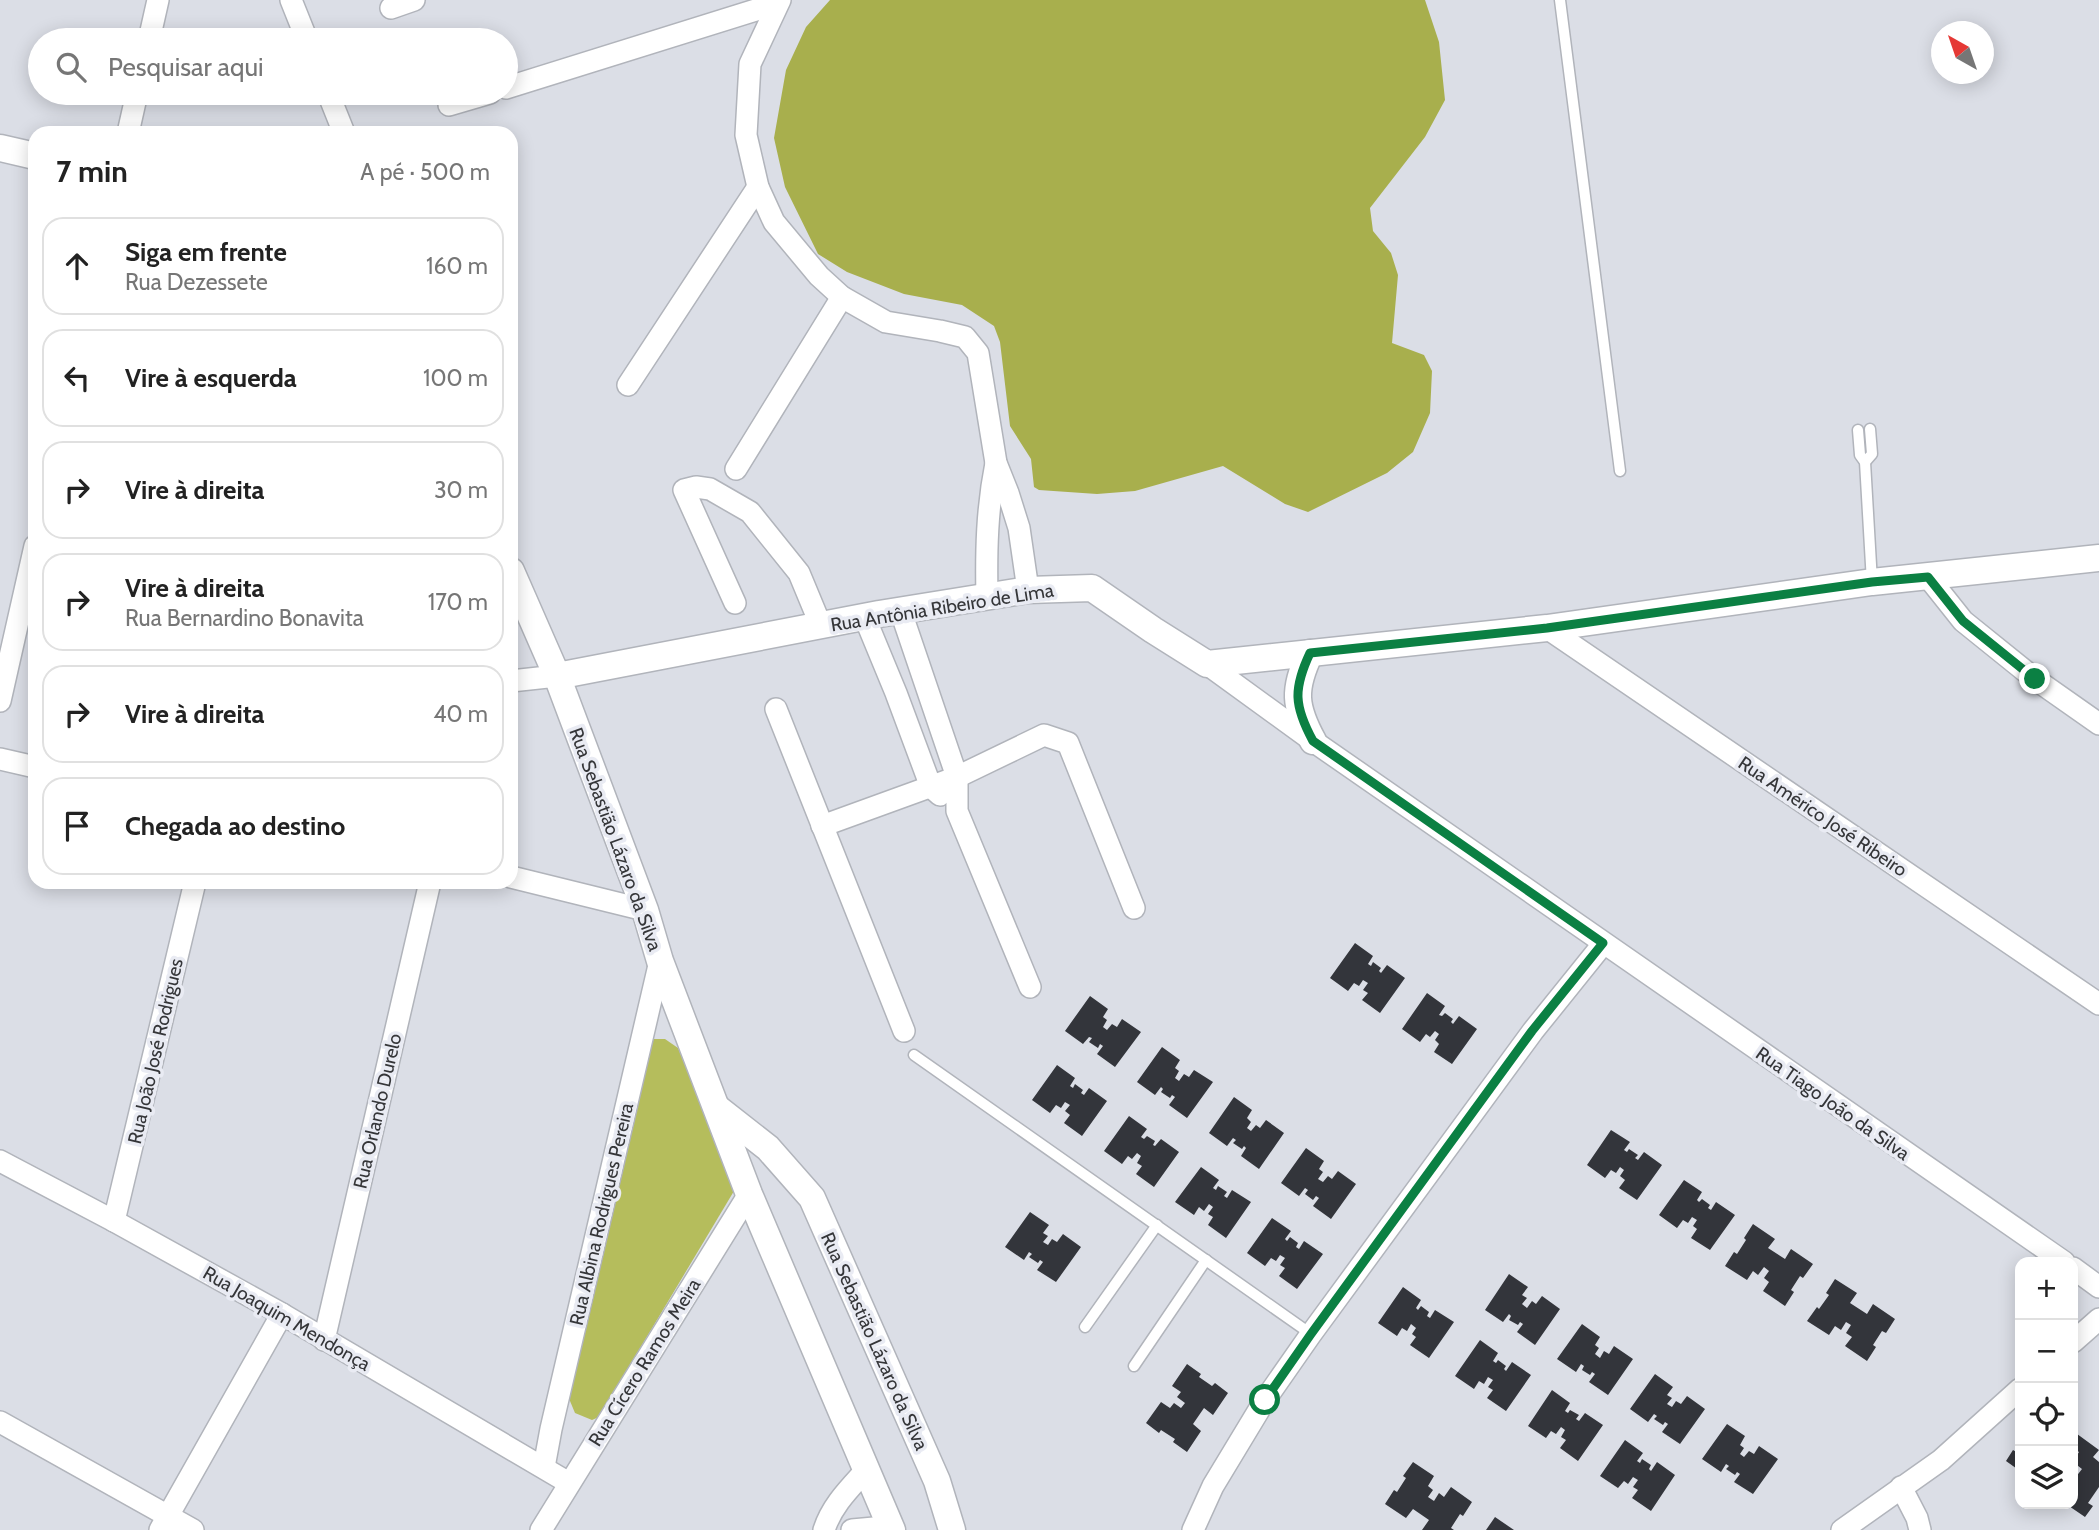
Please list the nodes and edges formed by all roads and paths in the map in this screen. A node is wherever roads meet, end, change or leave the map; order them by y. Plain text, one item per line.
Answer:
1 (158, 0) edge
2 (291, 0) edge
3 (414, 0) edge
4 (1560, 0) edge
5 (779, 2) edge
6 (391, 8) dead end
7 (152, 28) edge
8 (302, 28) edge
9 (518, 84) edge
10 (134, 105) edge
11 (333, 105) edge
12 (130, 126) edge
13 (341, 126) edge
14 (0, 148) edge
15 (28, 154) edge
16 (758, 187) junction
17 (842, 296) junction
18 (628, 385) dead end
19 (1870, 429) dead end
20 (1858, 430) dead end
21 (1865, 462) junction
22 (996, 463) junction
23 (736, 469) dead end
24 (1620, 471) dead end
25 (2099, 558) edge
26 (1928, 577) junction
27 (28, 578) edge
28 (1872, 582) junction
29 (518, 587) edge
30 (1028, 590) junction
31 (987, 597) junction
32 (735, 603) dead end
33 (901, 612) junction
34 (865, 618) junction
35 (821, 626) junction
36 (1547, 628) junction
37 (1310, 653) junction
38 (1207, 664) junction
39 (557, 676) junction
40 (518, 680) edge
41 (0, 701) edge
42 (776, 709) dead end
43 (2099, 724) edge
44 (1313, 741) junction
45 (0, 759) edge
46 (28, 765) edge
47 (957, 777) junction
48 (931, 787) junction
49 (957, 811) junction
50 (822, 826) junction
51 (518, 879) edge
52 (193, 889) edge
53 (428, 889) edge
54 (1134, 908) dead end
55 (645, 910) junction
56 (1603, 943) junction
57 (660, 961) junction
58 (1031, 987) dead end
59 (2099, 1004) edge
60 (904, 1031) dead end
61 (914, 1055) dead end
62 (716, 1108) junction
63 (0, 1161) edge
64 (749, 1194) junction
65 (114, 1221) junction
66 (1157, 1225) junction
67 (2057, 1257) edge
68 (1206, 1260) junction
69 (2078, 1272) edge
70 (2099, 1287) edge
71 (282, 1314) junction
72 (2099, 1319) edge
73 (1085, 1327) dead end
74 (1311, 1334) junction
75 (2078, 1338) edge
76 (324, 1340) junction
77 (1134, 1366) dead end
78 (2015, 1393) edge
79 (0, 1422) edge
80 (544, 1467) junction
81 (867, 1469) junction
82 (569, 1483) junction
83 (1901, 1487) junction
84 (164, 1523) edge
85 (193, 1530) edge
86 (541, 1530) edge
87 (824, 1530) edge
88 (852, 1530) edge
89 (883, 1530) edge
90 (892, 1530) edge
91 (952, 1530) edge
92 (1194, 1530) edge
93 (1842, 1530) edge
94 (1920, 1530) edge

1 - 7 street
2 - 8 street
3 - 6 street
4 - 24 lane
5 - 9 street
5 - 16 street
10 - 12 street
11 - 13 street
14 - 15 street
16 - 17 street
16 - 18 street
17 - 22 street
17 - 23 street
19 - 21 lane
20 - 21 lane
21 - 28 lane
22 - 30 street
22 - 31 street
25 - 26 street
26 - 28 street
26 - 43 street
27 - 41 street
28 - 36 street
29 - 39 street, Rua Sebastião Lázaro da Silva
30 - 31 street, Rua Antônia Ribeiro de Lima
30 - 38 street, Rua Antônia Ribeiro de Lima
31 - 33 street, Rua Antônia Ribeiro de Lima
32 - 35 street
33 - 34 street, Rua Antônia Ribeiro de Lima
33 - 47 street
34 - 35 street, Rua Antônia Ribeiro de Lima
34 - 48 street
35 - 39 street, Rua Antônia Ribeiro de Lima
36 - 37 street
36 - 59 street, Rua Américo José Ribeiro
37 - 38 street
37 - 44 street
38 - 44 street, Rua Antônia Ribeiro de Lima
39 - 40 street, Rua Antônia Ribeiro de Lima
39 - 55 street, Rua Sebastião Lázaro da Silva
42 - 50 street
44 - 56 street, Rua Antônia Ribeiro de Lima
45 - 46 street
47 - 48 street
47 - 49 street
47 - 54 street
48 - 49 street
48 - 50 street
49 - 58 street
50 - 60 street
51 - 55 street
52 - 65 street, Rua João José Rodrigues
53 - 76 street, Rua Orlando Durelo
55 - 57 street, Rua Sebastião Lázaro da Silva
56 - 67 street, Rua Tiago João da Silva
56 - 74 street
57 - 62 street, Rua Sebastião Lázaro da Silva
57 - 80 street, Rua Albina Rodrigues Pereira
61 - 66 lane
62 - 64 street, Rua Sebastião Lázaro da Silva
62 - 91 street, Rua Sebastião Lázaro da Silva
63 - 65 street, Rua Joaquim Mendonça
64 - 81 street, Rua Sebastião Lázaro da Silva
64 - 82 street, Rua Cícero Ramos Meira
65 - 71 street, Rua Joaquim Mendonça
66 - 68 lane
66 - 73 lane
68 - 74 lane
68 - 77 lane
69 - 70 street
71 - 76 street, Rua Joaquim Mendonça
71 - 84 street
72 - 75 street
74 - 92 street
76 - 80 street, Rua Joaquim Mendonça
78 - 83 street
79 - 84 street
80 - 82 street, Rua Joaquim Mendonça
81 - 87 street
81 - 90 street, Rua Sebastião Lázaro da Silva
82 - 86 street, Rua Cícero Ramos Meira
83 - 93 street
83 - 94 street
84 - 85 street
88 - 89 street

